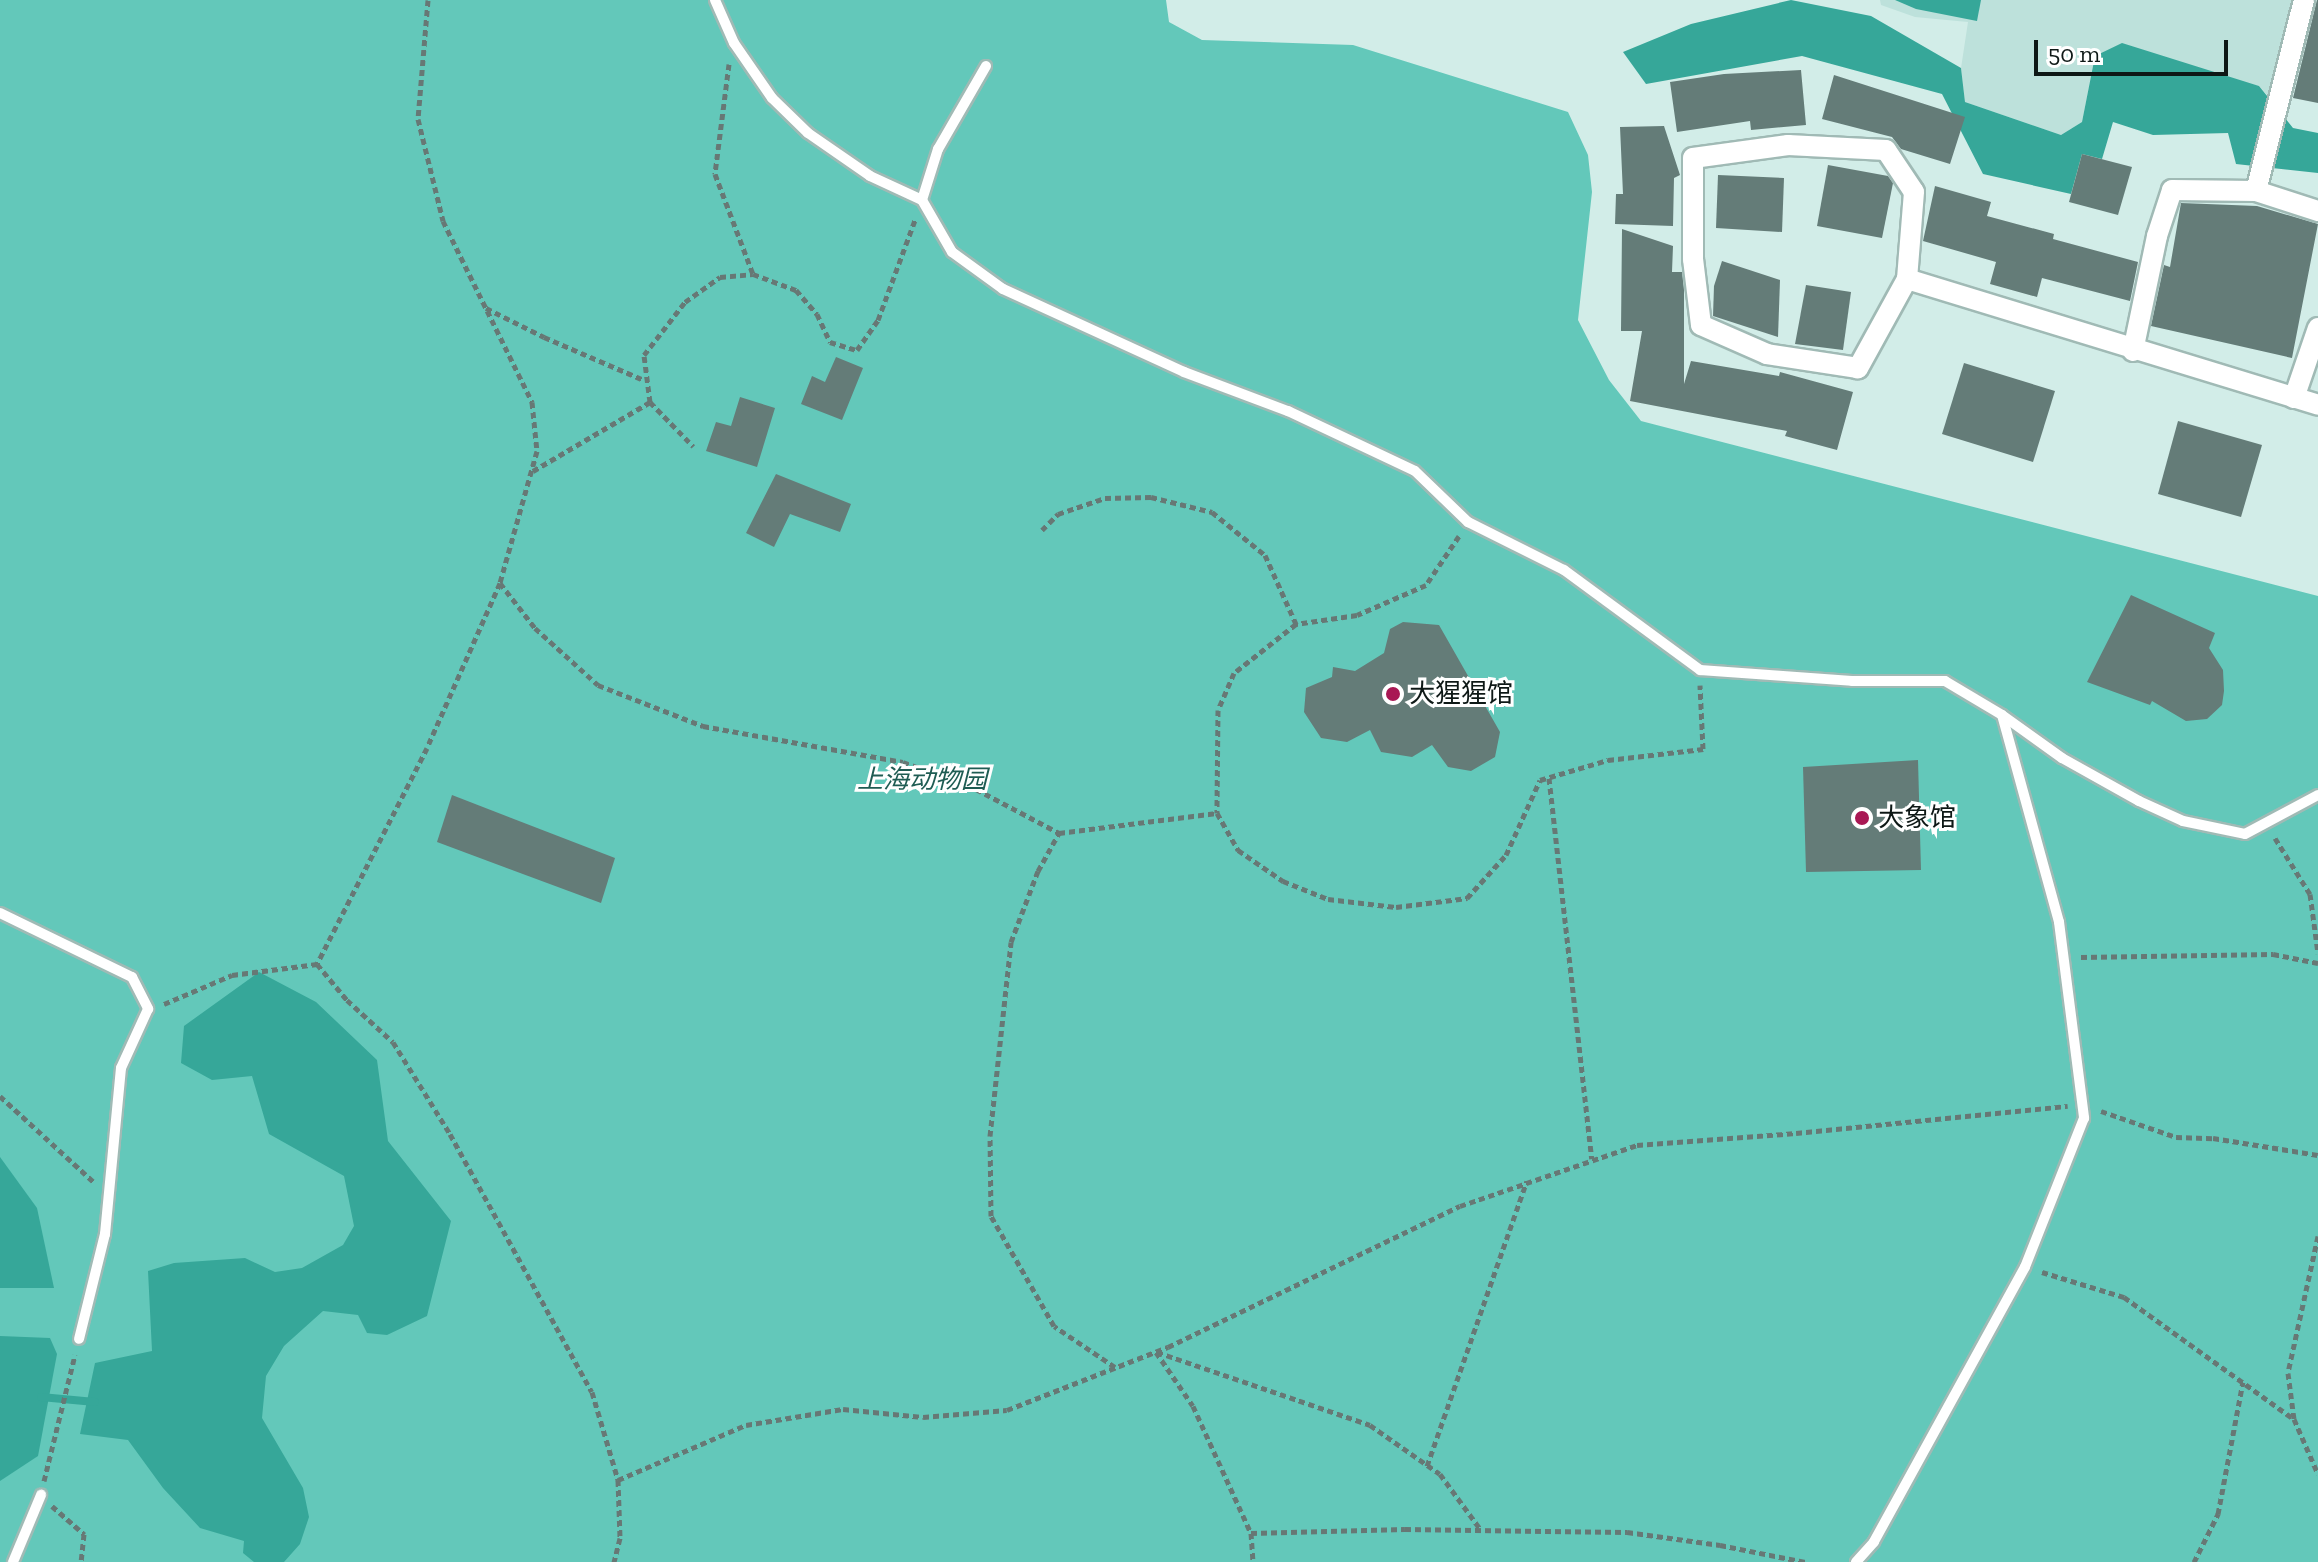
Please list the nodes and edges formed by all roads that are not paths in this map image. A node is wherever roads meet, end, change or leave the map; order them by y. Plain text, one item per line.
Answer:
1 (715, 0) edge
2 (2304, 0) edge
3 (986, 66) dead end
4 (2256, 191) junction
5 (922, 200) junction
6 (2318, 211) edge
7 (1907, 279) junction
8 (2318, 328) edge
9 (2133, 351) junction
10 (2294, 398) junction
11 (2318, 405) edge
12 (2002, 715) junction
13 (2318, 795) edge
14 (0, 913) edge
15 (79, 1339) dead end
16 (41, 1495) dead end
17 (13, 1562) edge
18 (1856, 1562) edge

1 - 5 lane
2 - 4 street
3 - 5 lane
4 - 6 street
4 - 9 street
5 - 12 lane
7 - 7 street
7 - 9 street
8 - 10 street
9 - 10 street
10 - 11 street
12 - 13 lane
12 - 18 lane
14 - 15 lane
16 - 17 lane

